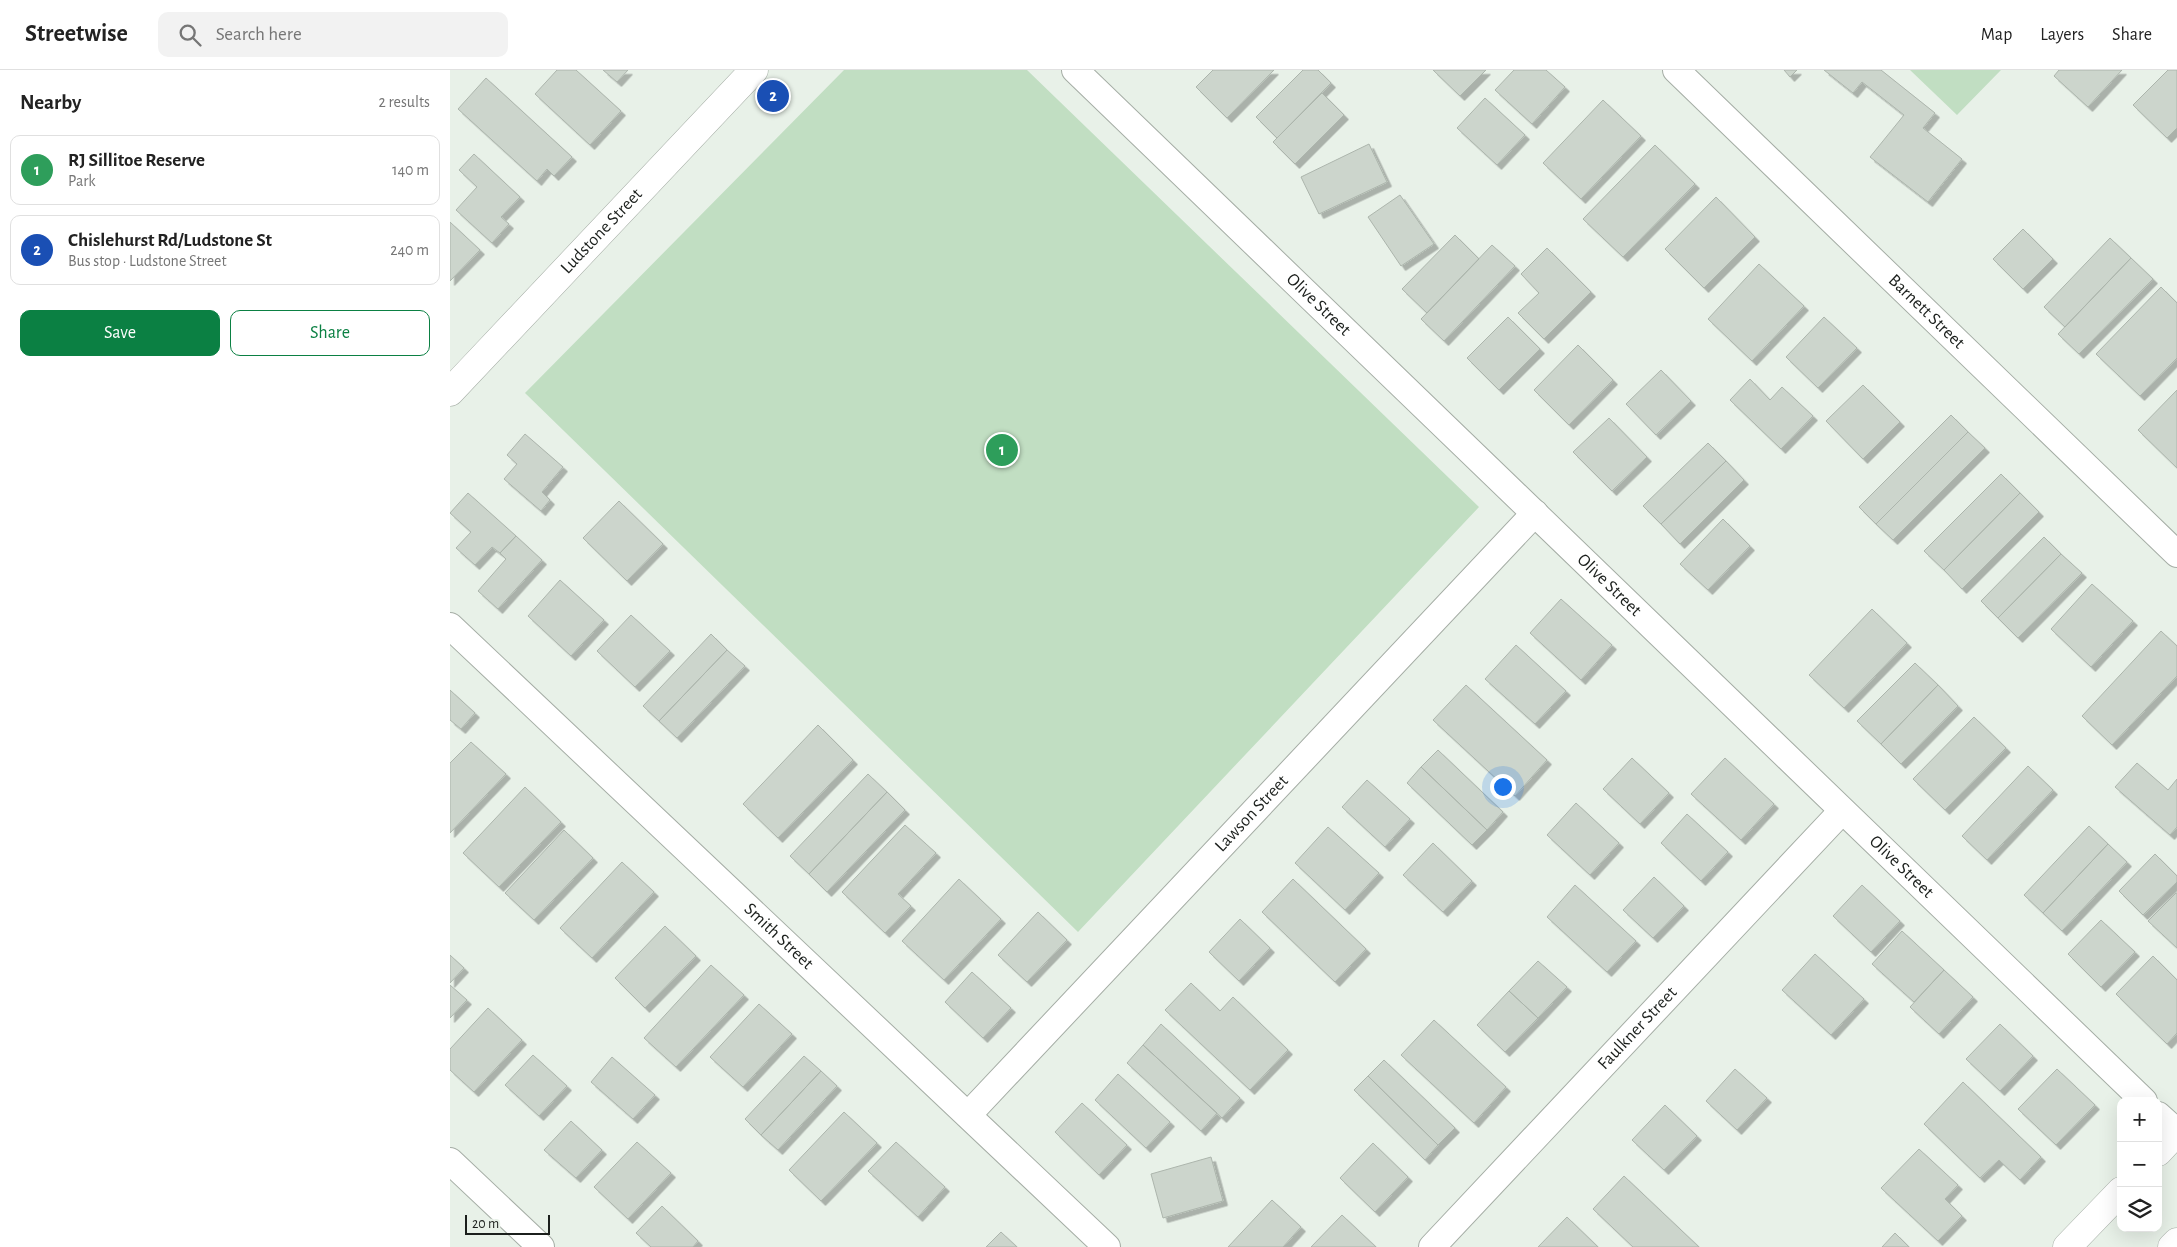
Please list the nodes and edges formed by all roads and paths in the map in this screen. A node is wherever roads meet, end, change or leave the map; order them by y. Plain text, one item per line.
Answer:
1 (754, 70) edge
2 (1075, 70) edge
3 (1676, 70) edge
4 (450, 392) edge
5 (1535, 513) junction
6 (2177, 554) edge
7 (450, 626) edge
8 (1842, 811) junction
9 (2140, 1097) edge
10 (968, 1115) junction
11 (2162, 1119) edge
12 (2177, 1132) edge
13 (2162, 1148) edge
14 (450, 1161) edge
15 (2117, 1195) edge
16 (2177, 1242) edge
17 (541, 1247) edge
18 (1107, 1247) edge
19 (1432, 1247) edge
20 (2067, 1247) edge
21 (2172, 1247) edge

1 - 4 street, Ludstone Street
2 - 5 street, Olive Street
3 - 6 street, Barnett Street
5 - 8 street, Olive Street
5 - 10 street, Lawson Street
7 - 10 street, Smith Street
8 - 9 street, Olive Street
8 - 19 street, Faulkner Street
10 - 18 street, Smith Street
11 - 12 street
12 - 13 street
14 - 17 street
15 - 20 street
16 - 21 street

